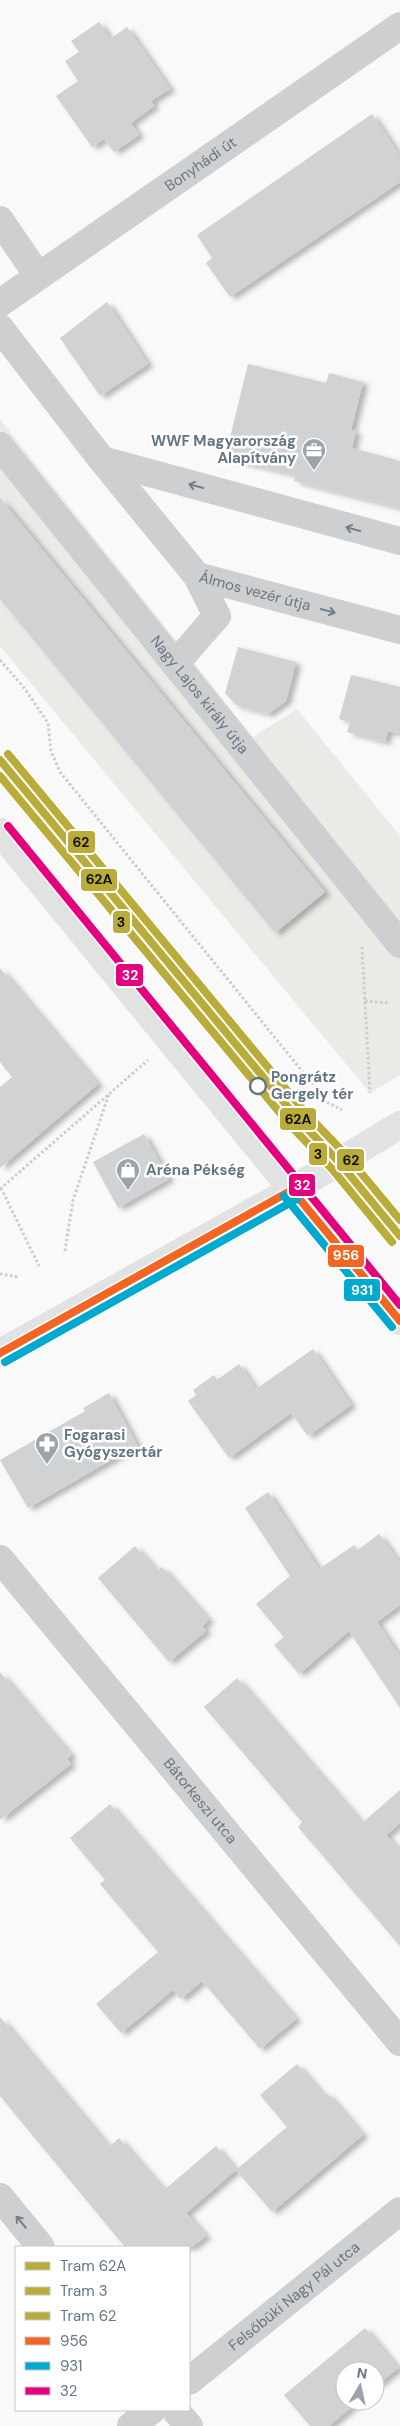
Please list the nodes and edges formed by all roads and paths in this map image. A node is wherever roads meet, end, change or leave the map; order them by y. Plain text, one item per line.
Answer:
1 (400, 26) edge
2 (0, 220) edge
3 (38, 276) junction
4 (0, 303) edge
5 (0, 328) edge
6 (0, 446) edge
7 (102, 460) junction
8 (400, 541) edge
9 (197, 576) junction
10 (400, 630) edge
11 (0, 660) edge
12 (175, 664) junction
13 (0, 832) edge
14 (361, 941) dead end
15 (400, 944) edge
16 (365, 1001) junction
17 (390, 1003) dead end
18 (169, 1041) junction
19 (109, 1093) junction
20 (370, 1093) dead end
21 (342, 1110) dead end
22 (400, 1125) edge
23 (1, 1189) edge
24 (292, 1190) junction
25 (65, 1250) dead end
26 (39, 1266) dead end
27 (0, 1274) edge
28 (19, 1277) dead end
29 (400, 1321) edge
30 (0, 1353) edge
31 (0, 1559) edge
32 (400, 2042) edge
33 (0, 2197) edge
34 (400, 2210) edge
35 (40, 2246) edge
36 (190, 2380) edge
37 (151, 2411) edge
38 (176, 2411) edge
39 (131, 2426) edge
40 (189, 2426) edge

1 - 3 street, Bonyhádi út
2 - 3 street
3 - 4 street, Bonyhádi út
5 - 7 street, Álmos vezér útja
6 - 12 street, Nagy Lajos király útja
8 -> 7 street
7 - 9 street, Álmos vezér útja
9 -> 10 street, Álmos vezér útja
9 - 12 street
11 - 21 path
12 - 15 street, Nagy Lajos király útja
13 - 18 main road
14 - 16 path
16 - 17 path
16 - 20 path
18 - 19 path
18 - 24 main road
19 - 23 path
19 - 25 path
22 - 24 main road
23 - 26 path
24 - 29 main road
24 - 30 main road
27 - 28 path
31 - 32 street, Bátorkeszi utca
35 -> 33 street
34 - 36 street, Felsőbüki Nagy Pál utca
37 - 39 street
38 - 40 street

